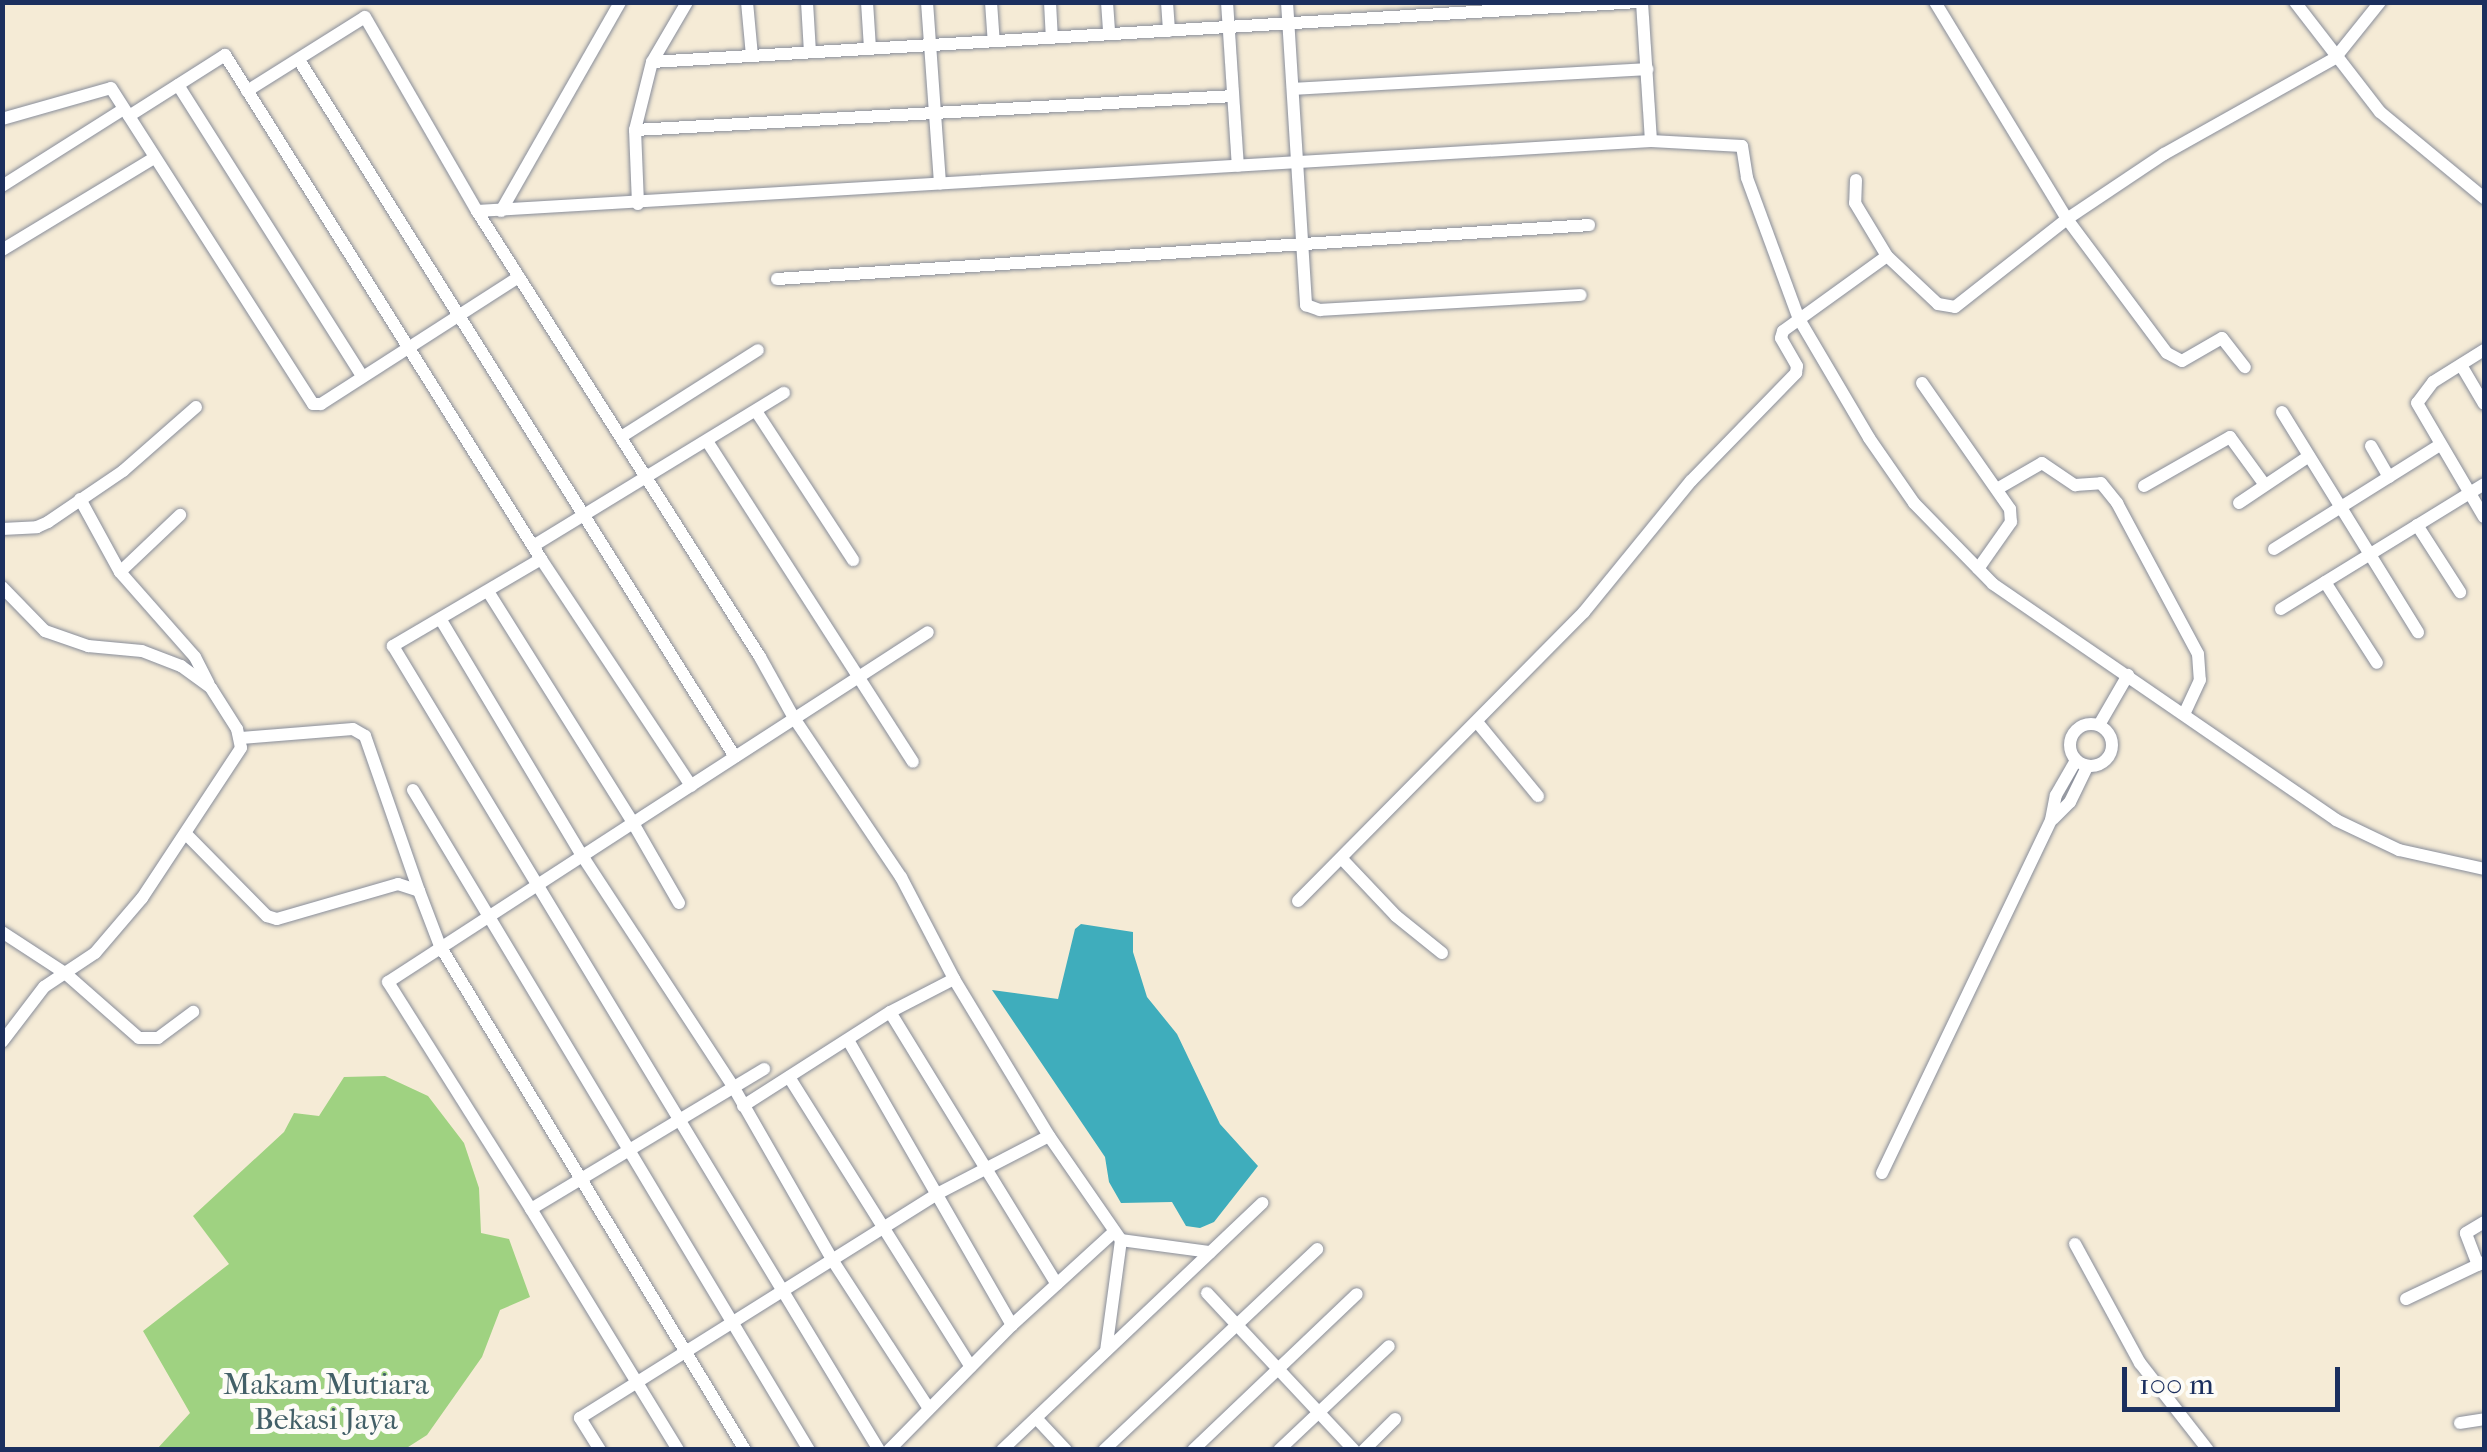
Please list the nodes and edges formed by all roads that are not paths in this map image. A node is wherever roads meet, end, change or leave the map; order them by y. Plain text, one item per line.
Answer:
1 (620, 2) edge
2 (687, 2) edge
3 (747, 2) edge
4 (808, 2) edge
5 (867, 2) edge
6 (927, 2) edge
7 (992, 2) edge
8 (1050, 2) edge
9 (1107, 2) edge
10 (1167, 2) edge
11 (1227, 2) edge
12 (1288, 2) edge
13 (1641, 2) edge
14 (1936, 2) edge
15 (2295, 2) edge
16 (2380, 2) edge
17 (1289, 24) junction
18 (1228, 27) junction
19 (1169, 31) junction
20 (1109, 34) junction
21 (1052, 38) junction
22 (994, 41) junction
23 (930, 45) junction
24 (870, 49) junction
25 (810, 52) junction
26 (752, 56) junction
27 (2335, 58) junction
28 (298, 60) junction
29 (652, 62) junction
30 (1646, 69) junction
31 (178, 85) junction
32 (1293, 89) junction
33 (247, 90) junction
34 (1233, 96) junction
35 (127, 113) junction
36 (935, 113) junction
37 (2, 119) edge
38 (634, 130) junction
39 (1651, 141) junction
40 (154, 158) junction
41 (1297, 163) junction
42 (1238, 166) junction
43 (1856, 180) dead end
44 (940, 184) junction
45 (2, 186) edge
46 (2484, 198) edge
47 (638, 204) junction
48 (501, 210) junction
49 (477, 211) junction
50 (2067, 219) junction
51 (1589, 225) dead end
52 (1302, 244) junction
53 (2, 250) edge
54 (1887, 256) junction
55 (519, 277) junction
56 (776, 279) dead end
57 (1581, 295) dead end
58 (458, 313) junction
59 (1799, 318) junction
60 (407, 345) junction
61 (758, 350) dead end
62 (2484, 350) edge
63 (2461, 365) junction
64 (2244, 367) dead end
65 (361, 374) junction
66 (1922, 383) dead end
67 (784, 393) dead end
68 (2484, 404) edge
69 (196, 407) dead end
70 (756, 410) junction
71 (2282, 412) dead end
72 (620, 437) junction
73 (707, 442) junction
74 (2440, 445) junction
75 (2371, 446) dead end
76 (2309, 456) junction
77 (2389, 477) junction
78 (647, 479) junction
79 (2484, 484) edge
80 (2265, 485) junction
81 (2144, 486) dead end
82 (1996, 489) junction
83 (2470, 493) junction
84 (80, 499) junction
85 (2238, 502) dead end
86 (2341, 507) junction
87 (180, 516) dead end
88 (584, 516) junction
89 (2484, 516) edge
90 (2417, 525) junction
91 (2, 529) edge
92 (533, 546) junction
93 (2274, 549) dead end
94 (2370, 554) junction
95 (541, 559) junction
96 (853, 560) dead end
97 (1978, 569) junction
98 (120, 572) junction
99 (2325, 582) junction
100 (2, 587) edge
101 (2460, 592) dead end
102 (489, 593) junction
103 (2281, 610) dead end
104 (441, 620) junction
105 (928, 632) dead end
106 (2418, 632) dead end
107 (2377, 664) dead end
108 (2128, 675) junction
109 (860, 676) junction
110 (211, 688) junction
111 (2184, 715) junction
112 (794, 718) junction
113 (1477, 722) junction
114 (2100, 725) junction
115 (240, 738) junction
116 (735, 757) junction
117 (913, 762) dead end
118 (2082, 764) junction
119 (690, 786) junction
120 (412, 790) dead end
121 (1538, 796) dead end
122 (634, 823) junction
123 (187, 835) junction
124 (584, 857) junction
125 (1343, 860) junction
126 (2484, 869) edge
127 (537, 885) junction
128 (419, 891) junction
129 (1298, 901) dead end
130 (679, 903) dead end
131 (486, 917) junction
132 (2, 932) edge
133 (440, 946) junction
134 (1442, 953) dead end
135 (66, 973) junction
136 (954, 979) junction
137 (193, 1012) dead end
138 (890, 1012) junction
139 (848, 1040) junction
140 (2, 1042) edge
141 (764, 1069) dead end
142 (789, 1077) junction
143 (734, 1088) junction
144 (742, 1106) junction
145 (682, 1120) junction
146 (1049, 1136) junction
147 (631, 1150) junction
148 (985, 1167) junction
149 (1882, 1173) dead end
150 (581, 1180) junction
151 (935, 1195) junction
152 (1262, 1203) dead end
153 (531, 1209) junction
154 (2484, 1222) edge
155 (886, 1228) junction
156 (1117, 1236) junction
157 (2075, 1244) dead end
158 (1317, 1249) dead end
159 (1210, 1252) junction
160 (832, 1261) junction
161 (2481, 1263) edge
162 (1056, 1284) junction
163 (782, 1292) junction
164 (1207, 1293) dead end
165 (1357, 1294) dead end
166 (2406, 1298) dead end
167 (734, 1322) junction
168 (1012, 1325) junction
169 (1236, 1325) junction
170 (1388, 1346) dead end
171 (687, 1351) junction
172 (1106, 1351) junction
173 (970, 1367) junction
174 (1278, 1369) junction
175 (636, 1383) junction
176 (929, 1409) junction
177 (1318, 1412) junction
178 (1036, 1418) junction
179 (2484, 1419) edge
180 (1395, 1420) dead end
181 (2460, 1424) dead end
182 (600, 1450) edge
183 (678, 1450) edge
184 (745, 1450) edge
185 (809, 1450) edge
186 (880, 1450) edge
187 (889, 1450) edge
188 (1002, 1450) edge
189 (1066, 1450) edge
190 (1104, 1450) edge
191 (1192, 1450) edge
192 (1278, 1450) edge
193 (1354, 1450) edge
194 (1364, 1450) edge
195 (2208, 1450) edge

1 - 48 street
2 - 29 street
3 - 26 street
4 - 25 street
5 - 24 street
6 - 23 street
7 - 22 street
8 - 21 street
9 - 20 street
10 - 19 street
11 - 18 street
12 - 17 street
13 - 17 street
13 - 30 street
14 - 50 street
15 - 27 street
16 - 27 street
17 - 18 street
17 - 32 street
18 - 19 street
18 - 34 street
19 - 20 street
20 - 21 street
21 - 22 street
22 - 23 street
23 - 24 street
23 - 36 street
24 - 25 street
25 - 26 street
26 - 29 street
27 - 46 street
27 - 50 street
28 - 33 street
28 - 49 street
28 - 58 street
29 - 38 street
30 - 32 street
30 - 39 street
31 - 33 street
31 - 35 street
31 - 65 street
32 - 41 street
33 - 60 street
34 - 36 street
34 - 42 street
35 - 37 street
35 - 40 street
35 - 45 street
36 - 38 street
36 - 44 street
38 - 47 street
39 - 41 street
39 - 59 street
40 - 53 street
40 - 65 street
41 - 42 street
41 - 52 street
42 - 44 street
43 - 54 street
44 - 47 street
47 - 48 street
48 - 49 street
49 - 55 street
50 - 54 street
50 - 64 street
51 - 52 street
52 - 56 street
52 - 57 street
54 - 59 street
55 - 58 street
55 - 72 street
58 - 60 street
58 - 88 street
59 - 97 street
59 - 113 street
60 - 65 street
60 - 92 street
61 - 72 street
62 - 63 street
63 - 68 street
63 - 74 street
66 - 82 street
67 - 70 street
69 - 84 street
70 - 73 street
70 - 96 street
71 - 76 street
72 - 78 street
73 - 78 street
73 - 109 street
74 - 77 street
74 - 83 street
75 - 77 street
76 - 80 street
76 - 86 street
77 - 86 street
78 - 88 street
78 - 112 street
79 - 83 street
80 - 81 street
80 - 85 street
82 - 97 street
82 - 111 street
83 - 89 street
83 - 90 street
84 - 91 street
84 - 98 street
86 - 93 street
86 - 94 street
87 - 98 street
88 - 92 street
88 - 116 street
90 - 94 street
90 - 101 street
92 - 95 street
94 - 99 street
94 - 106 street
95 - 102 street
95 - 119 street
97 - 108 street
98 - 110 street
99 - 103 street
99 - 107 street
100 - 110 street
102 - 104 street
102 - 122 street
104 - 124 street
104 - 127 street
105 - 109 street
108 - 111 street
108 - 114 street
109 - 112 street
109 - 117 street
110 - 115 street
111 - 126 street
112 - 116 street
112 - 136 street
113 - 121 street
113 - 125 street
114 - 118 street
114 - 118 street
115 - 123 street
115 - 128 street
116 - 119 street
118 - 149 street
119 - 122 street
120 - 131 street
122 - 124 street
122 - 130 street
123 - 128 street
123 - 135 street
124 - 127 street
124 - 143 street
125 - 129 street
125 - 134 street
127 - 131 street
127 - 145 street
128 - 133 street
131 - 133 street
131 - 147 street
132 - 135 street
133 - 150 street
133 - 153 street
135 - 137 street
135 - 140 street
136 - 138 street
136 - 146 street
138 - 139 street
138 - 148 street
139 - 142 street
139 - 151 street
141 - 143 street
142 - 144 street
142 - 155 street
143 - 144 street
143 - 145 street
144 - 160 street
145 - 147 street
145 - 163 street
146 - 148 street
146 - 156 street
147 - 150 street
147 - 167 street
148 - 151 street
148 - 162 street
150 - 153 street
150 - 171 street
151 - 155 street
151 - 168 street
152 - 159 street
153 - 175 street
154 - 161 street
155 - 160 street
155 - 173 street
156 - 159 street
156 - 162 street
156 - 172 street
157 - 195 street
158 - 169 street
159 - 172 street
160 - 163 street
160 - 176 street
161 - 166 street
162 - 168 street
163 - 167 street
163 - 186 street
164 - 169 street
165 - 174 street
167 - 171 street
167 - 185 street
168 - 173 street
169 - 174 street
169 - 190 street
170 - 177 street
171 - 175 street
171 - 184 street
172 - 178 street
173 - 176 street
174 - 177 street
174 - 191 street
175 - 182 street
175 - 183 street
176 - 187 street
177 - 192 street
177 - 193 street
178 - 188 street
178 - 189 street
179 - 181 street
180 - 194 street

